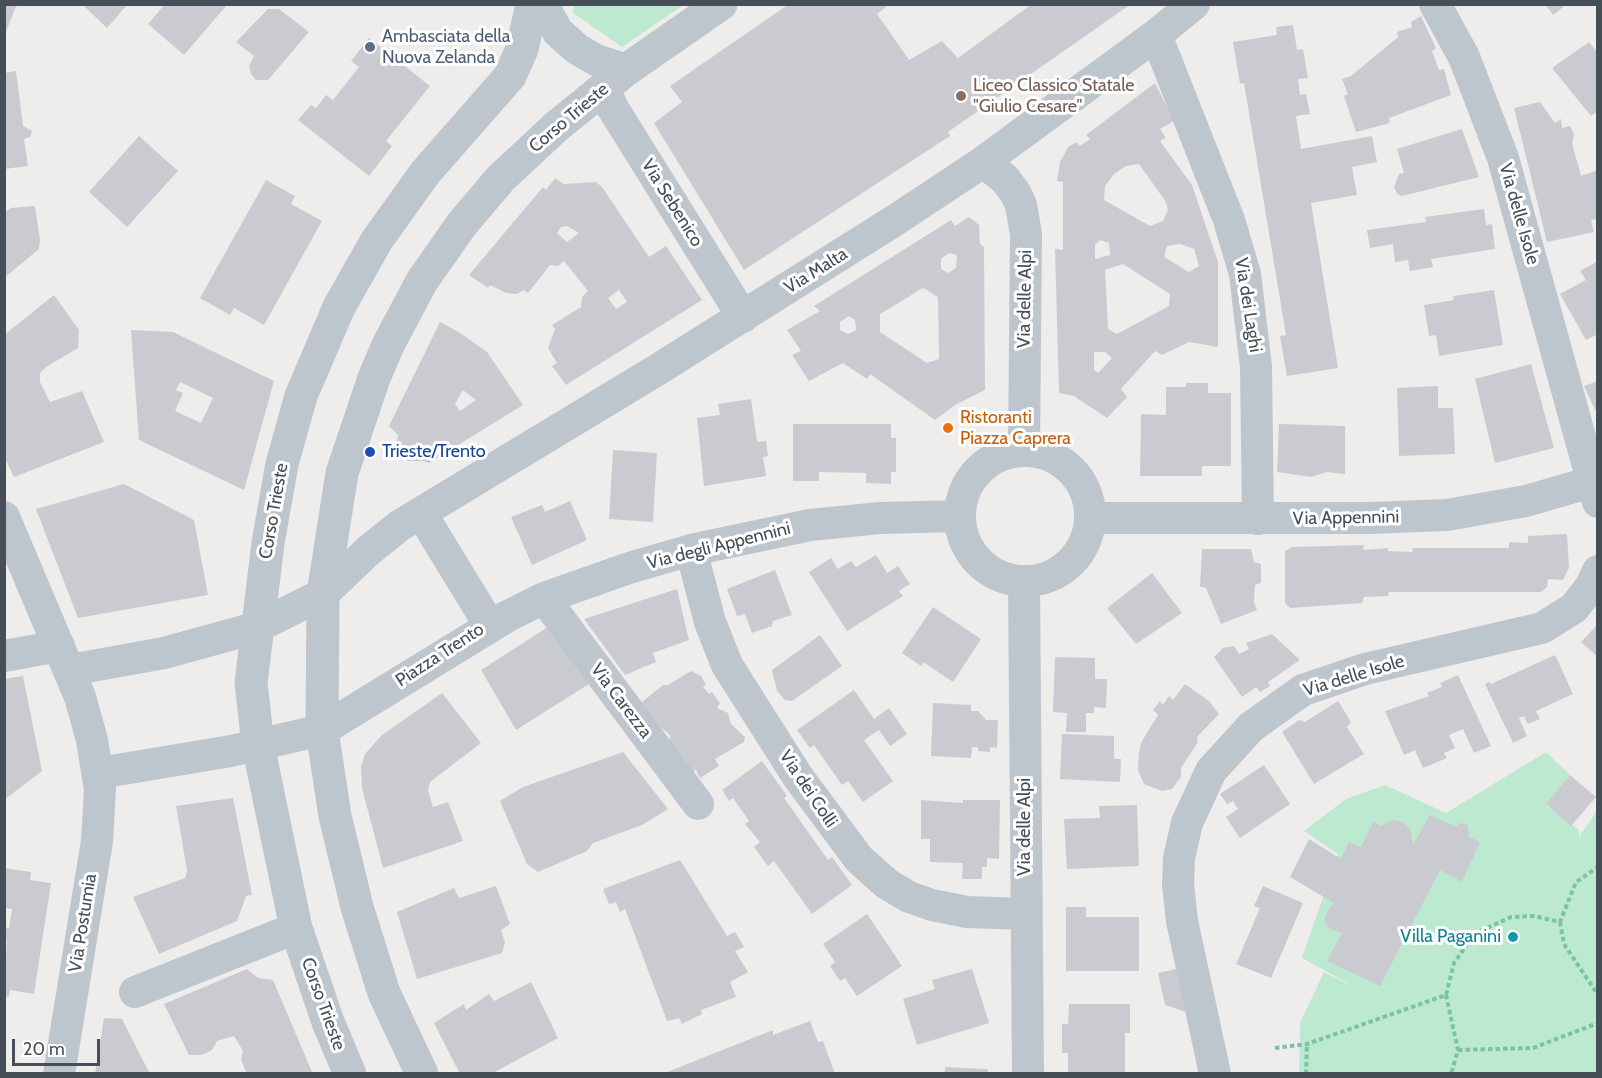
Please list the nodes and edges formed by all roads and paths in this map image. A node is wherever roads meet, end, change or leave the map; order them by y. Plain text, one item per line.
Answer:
1 (532, 4) edge
2 (542, 4) edge
3 (721, 4) edge
4 (1194, 4) edge
5 (1435, 4) edge
6 (1156, 35) junction
7 (615, 79) junction
8 (982, 162) junction
9 (743, 317) junction
10 (1024, 451) junction
11 (1595, 488) edge
12 (421, 513) junction
13 (959, 516) junction
14 (4, 517) edge
15 (1090, 518) junction
16 (1258, 519) junction
17 (691, 550) junction
18 (1598, 571) edge
19 (1024, 581) junction
20 (323, 594) junction
21 (544, 598) junction
22 (490, 626) junction
23 (255, 628) junction
24 (4, 656) edge
25 (64, 658) junction
26 (322, 730) junction
27 (258, 745) junction
28 (99, 772) junction
29 (698, 804) dead end
30 (1598, 867) edge
31 (1026, 914) junction
32 (1560, 922) junction
33 (296, 928) junction
34 (135, 992) dead end
35 (1598, 994) edge
36 (1446, 995) junction
37 (1598, 1023) edge
38 (1307, 1044) junction
39 (1275, 1048) dead end
40 (1458, 1050) junction
41 (58, 1074) edge
42 (350, 1074) edge
43 (422, 1074) edge
44 (1028, 1074) edge
45 (1215, 1074) edge
46 (1306, 1074) edge
47 (1451, 1074) edge

1 - 23 street, Corso Trieste
2 - 7 street
3 - 7 street, Corso Trieste
4 - 6 street, Via Malta
5 - 11 street, Via delle Isole
6 - 8 street, Via Malta
6 - 16 street, Via dei Laghi
7 - 9 street, Via Sebenico
7 - 20 street, Corso Trieste
8 - 9 street, Via Malta
8 - 10 street, Via delle Alpi
9 - 12 street, Via Malta
10 - 13 street
10 - 15 street
11 - 16 street, Via Appennini
12 - 20 street
12 - 22 street, Piazza Trento
13 - 17 street, Via degli Appennini
13 - 19 street
14 - 25 street
15 - 16 street, Via Appennini
15 - 19 street
17 - 21 street, Via degli Appennini
17 - 31 street, Via dei Colli
18 - 45 street, Via delle Isole
19 - 31 street, Via delle Alpi
20 - 23 street
20 - 26 street, Corso Trieste
21 - 22 street, Via degli Appennini
21 - 29 street, Via Carezza
22 - 26 street, Piazza Trento
23 - 25 street
23 - 27 street, Corso Trieste
24 - 25 street
25 - 28 street
26 - 27 street, Piazza Trento
26 - 43 street, Corso Trieste
27 - 28 street, Piazza Trento
27 - 33 street, Corso Trieste
28 - 41 street, Via Postumia
30 - 32 path
31 - 44 street, Via delle Alpi
32 - 35 path
32 - 36 path
33 - 34 street
33 - 42 street, Corso Trieste
36 - 38 path
36 - 40 path
37 - 40 path
38 - 39 path
38 - 46 path
40 - 47 path

